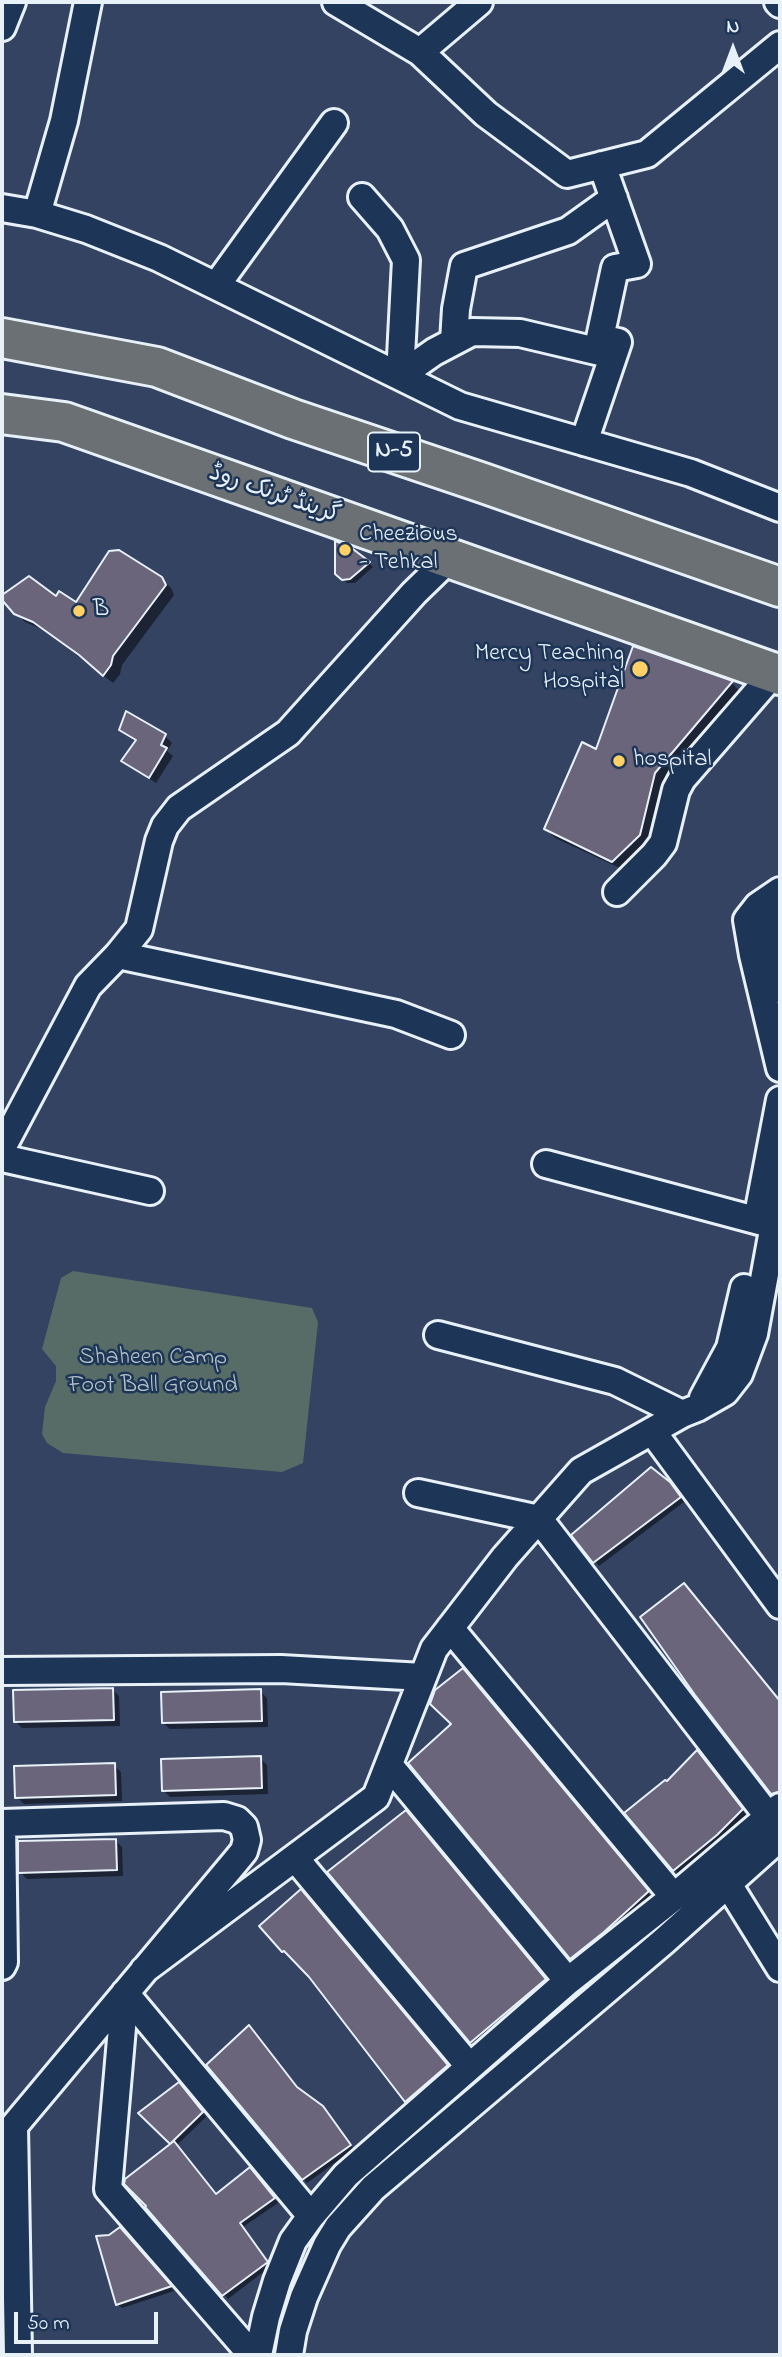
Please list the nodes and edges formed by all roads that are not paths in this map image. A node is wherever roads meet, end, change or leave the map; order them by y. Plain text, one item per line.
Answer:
1 (12, 2) edge
2 (88, 2) edge
3 (336, 2) edge
4 (479, 2) edge
5 (2, 27) edge
6 (780, 45) edge
7 (420, 52) junction
8 (334, 123) dead end
9 (602, 166) junction
10 (362, 197) dead end
11 (614, 198) junction
12 (2, 208) edge
13 (37, 214) junction
14 (216, 286) junction
15 (2, 338) edge
16 (454, 341) junction
17 (613, 355) junction
18 (400, 376) junction
19 (2, 414) edge
20 (584, 442) junction
21 (780, 508) edge
22 (451, 557) junction
23 (780, 587) edge
24 (777, 674) edge
25 (780, 891) edge
26 (617, 892) dead end
27 (780, 914) edge
28 (118, 955) junction
29 (780, 989) edge
30 (451, 1035) dead end
31 (780, 1068) edge
32 (780, 1100) edge
33 (2, 1148) edge
34 (2, 1158) edge
35 (546, 1164) dead end
36 (150, 1191) dead end
37 (780, 1192) edge
38 (765, 1223) junction
39 (438, 1335) dead end
40 (690, 1411) junction
41 (652, 1431) junction
42 (418, 1493) dead end
43 (538, 1519) junction
44 (780, 1605) edge
45 (450, 1628) junction
46 (2, 1671) edge
47 (423, 1677) junction
48 (389, 1765) junction
49 (776, 1820) edge
50 (2, 1823) edge
51 (295, 1858) junction
52 (728, 1884) junction
53 (674, 1898) junction
54 (2, 1966) edge
55 (780, 1968) edge
56 (144, 1970) junction
57 (568, 1981) junction
58 (125, 1993) junction
59 (469, 2066) junction
60 (8, 2126) edge
61 (311, 2216) junction
62 (18, 2355) edge
63 (253, 2355) edge
64 (258, 2355) edge
65 (289, 2355) edge

1 - 5 street
2 - 13 street
3 - 7 street
4 - 7 street
6 - 9 street
7 - 9 street
8 - 14 street
9 - 11 street
10 - 18 street
11 - 16 street
11 - 17 street
12 - 13 street
13 - 14 street
14 - 18 street
15 - 23 highway, N-5
16 - 17 street
16 - 18 street
17 - 20 street
18 - 20 street
19 - 22 highway, گرینڈ ٹرنک روڈ
20 - 21 street
22 - 24 highway, گرینڈ ٹرنک روڈ
22 - 28 street
24 - 26 street
25 - 31 street
27 - 29 street
28 - 30 street
28 - 33 street
32 - 38 street
34 - 36 street
35 - 38 street
37 - 38 street
38 - 40 street
39 - 40 street
40 - 41 street
41 - 43 street
41 - 44 street
42 - 43 street
43 - 45 street
43 - 49 street
45 - 47 street
45 - 53 street
46 - 47 street
47 - 48 street
48 - 51 street
48 - 57 street
49 - 52 street
49 - 53 street
50 - 54 street
50 - 56 street
51 - 56 street
51 - 59 street
52 - 55 street
52 - 65 street
53 - 57 street
56 - 58 street
57 - 59 street
58 - 60 street
58 - 61 street
58 - 63 street
59 - 61 street
60 - 62 street
61 - 64 street

